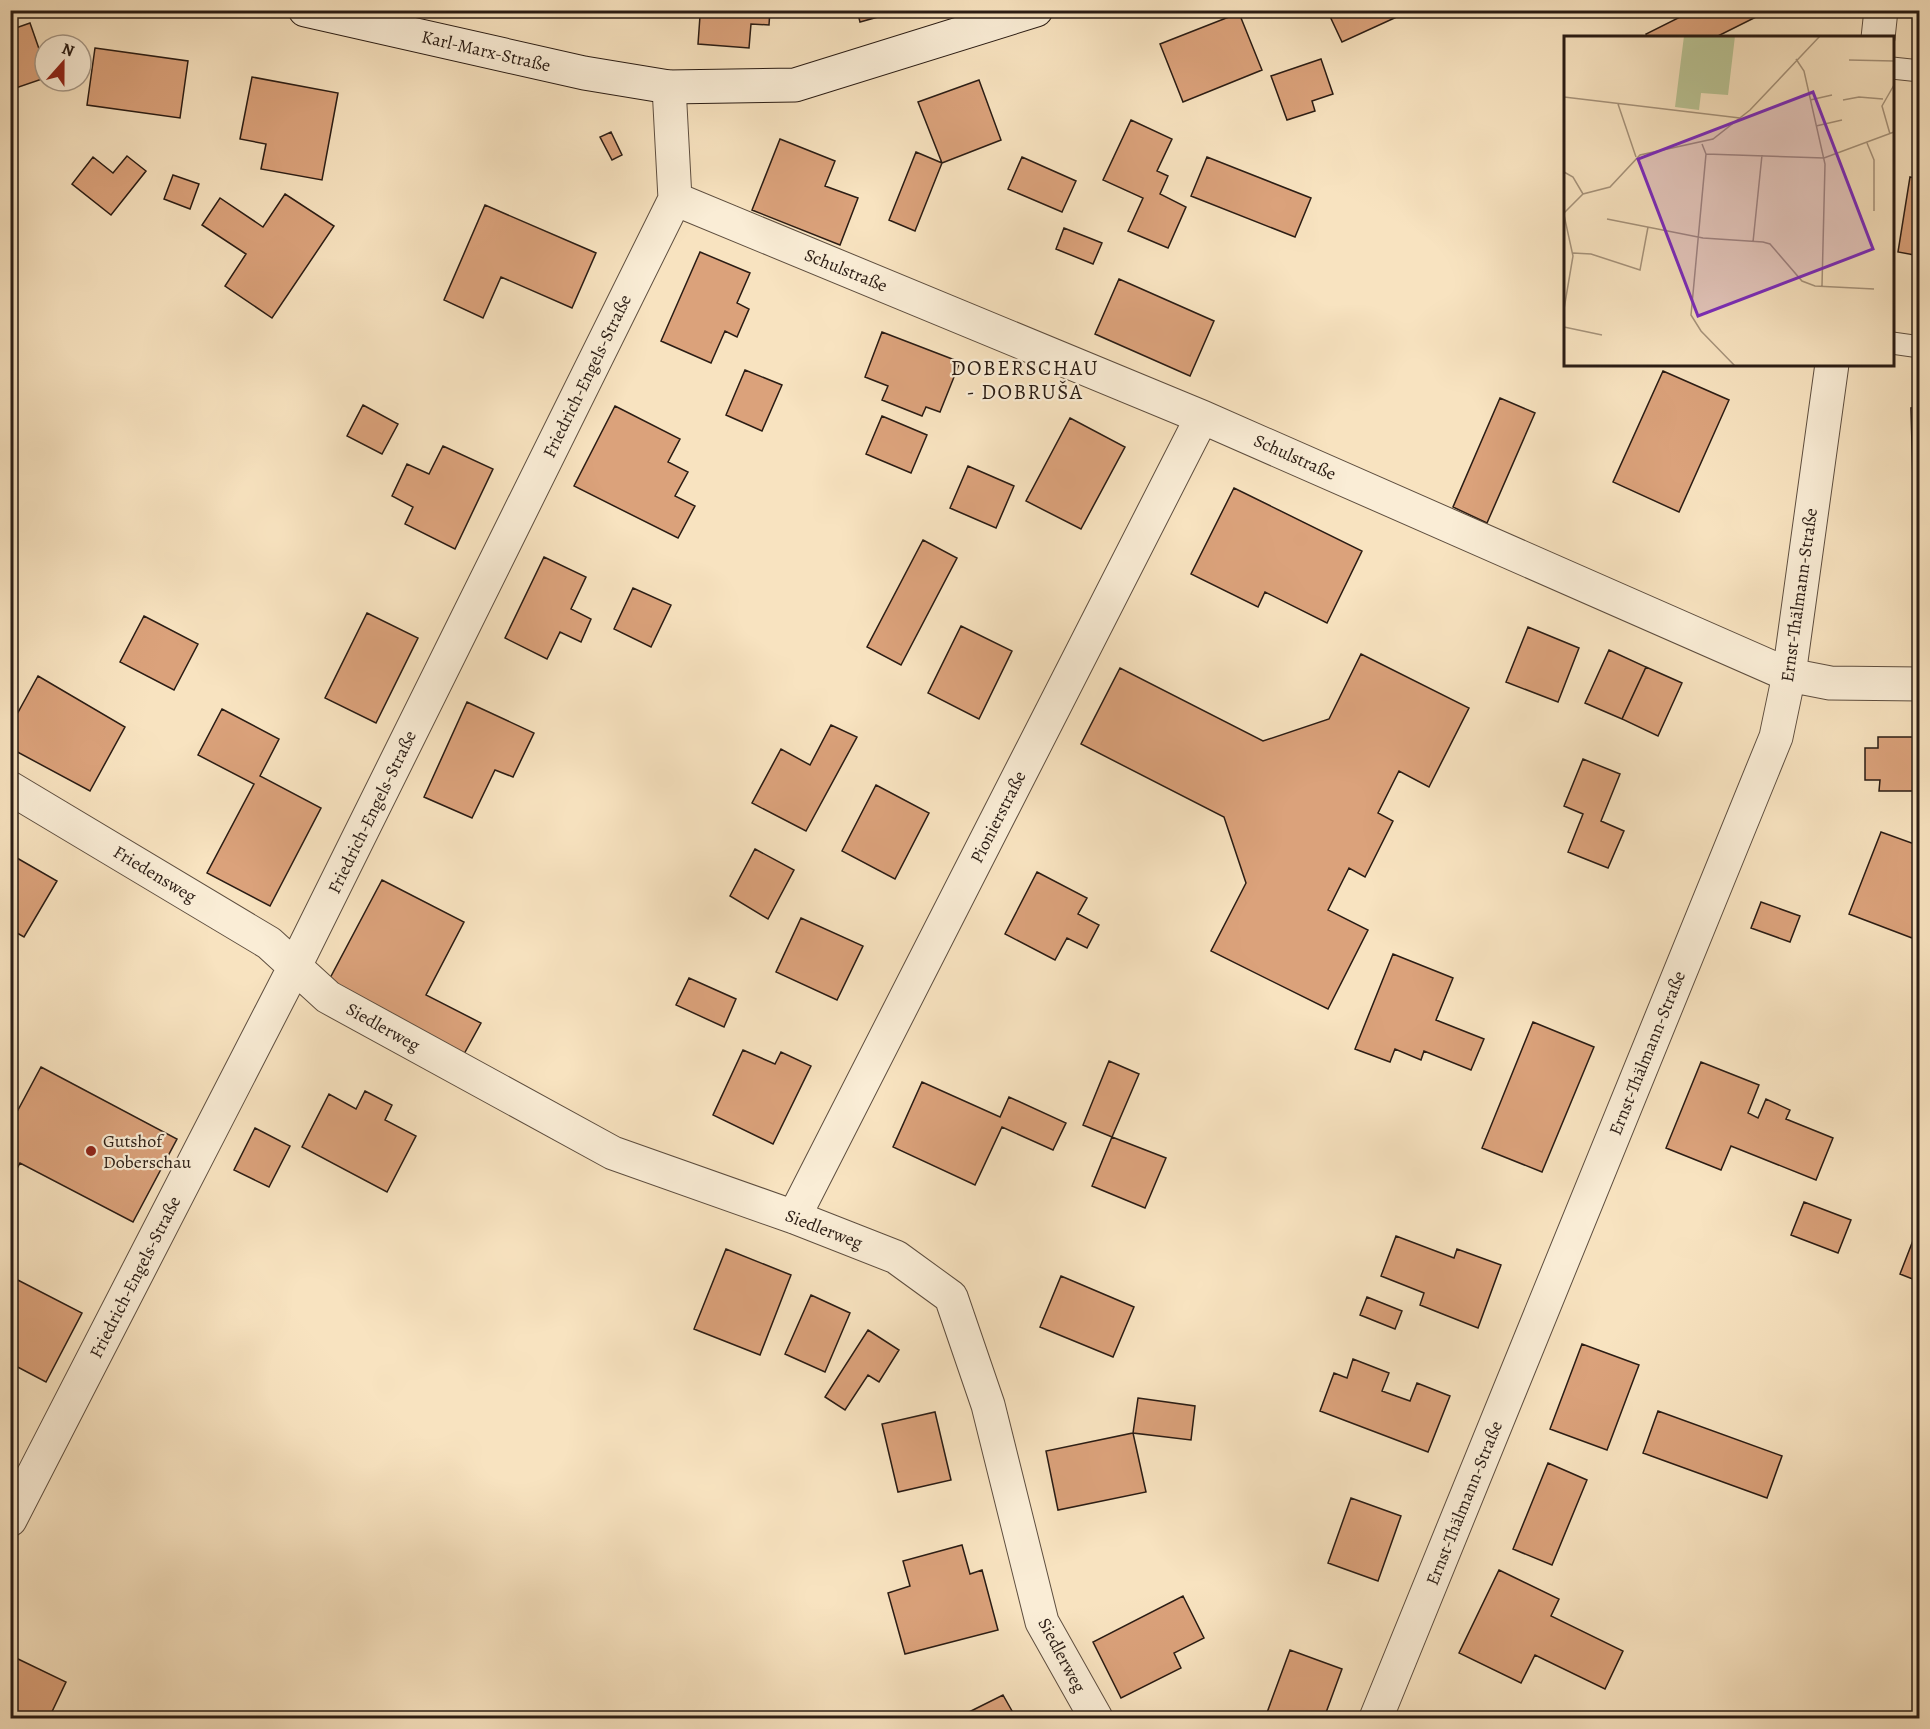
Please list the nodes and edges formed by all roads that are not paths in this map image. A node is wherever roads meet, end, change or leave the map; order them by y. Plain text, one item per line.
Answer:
1 (305, 10) edge
2 (1036, 10) edge
3 (1881, 10) edge
4 (1878, 36) edge
5 (1894, 68) edge
6 (1920, 71) edge
7 (669, 87) junction
8 (675, 199) junction
9 (1894, 343) edge
10 (1920, 347) edge
11 (1832, 366) edge
12 (1202, 417) junction
13 (1789, 675) junction
14 (1920, 684) edge
15 (10, 788) edge
16 (295, 966) junction
17 (794, 1217) junction
18 (10, 1521) edge
19 (1096, 1719) edge
20 (1376, 1719) edge

1 - 7 street, Karl-Marx-Straße
2 - 7 street, Karl-Marx-Straße
3 - 4 street
5 - 6 lane
7 - 8 street, Friedrich-Engels-Straße
8 - 12 street, Schulstraße
8 - 16 street, Friedrich-Engels-Straße
9 - 10 lane
11 - 13 street, Ernst-Thälmann-Straße
12 - 13 street, Schulstraße
12 - 17 street, Pionierstraße
13 - 14 street, Schulstraße
13 - 20 street, Ernst-Thälmann-Straße
15 - 16 street, Friedensweg
16 - 17 street, Siedlerweg
16 - 18 street, Friedrich-Engels-Straße
17 - 19 street, Siedlerweg

